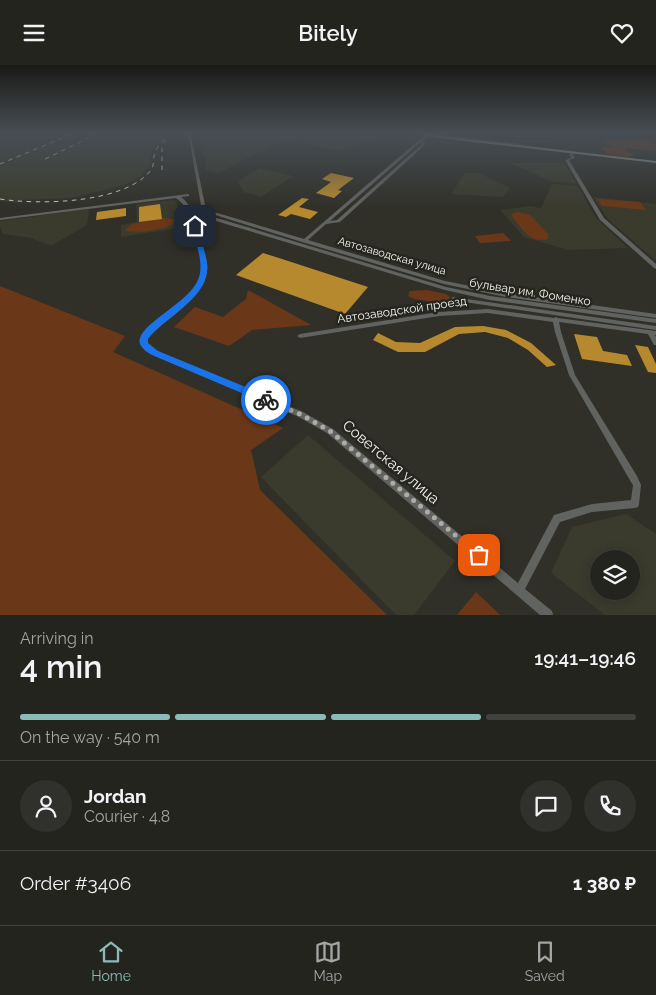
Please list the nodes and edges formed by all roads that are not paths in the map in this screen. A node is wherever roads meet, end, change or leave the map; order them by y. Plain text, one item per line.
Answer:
1 (194, 158) edge
2 (400, 158) edge
3 (573, 158) edge
4 (619, 158) edge
5 (656, 162) edge
6 (354, 192) dead end
7 (201, 193) junction
8 (180, 198) junction
9 (203, 205) junction
10 (190, 209) junction
11 (203, 213) dead end
12 (0, 219) edge
13 (325, 223) junction
14 (304, 241) junction
15 (656, 267) edge
16 (453, 299) dead end
17 (656, 316) edge
18 (556, 319) junction
19 (656, 321) edge
20 (654, 331) edge
21 (300, 336) dead end
22 (656, 343) edge
23 (519, 591) junction
24 (548, 615) edge

1 - 7 street
2 - 13 street
3 - 15 street
4 - 5 main road
6 - 13 street
7 - 8 street
7 - 9 street
8 - 10 street
8 - 12 street
9 - 10 street
9 - 14 street, Автозаводская улица
10 - 23 street, Советская улица
11 - 19 street, бульвар им. Фоменко
13 - 14 street
14 - 17 street, Автозаводская улица
16 - 20 street, бульвар им. Фоменко
18 - 20 street, Автозаводской проезд
18 - 21 street, Автозаводской проезд
18 - 23 street
20 - 22 street
23 - 24 street, Советская улица

